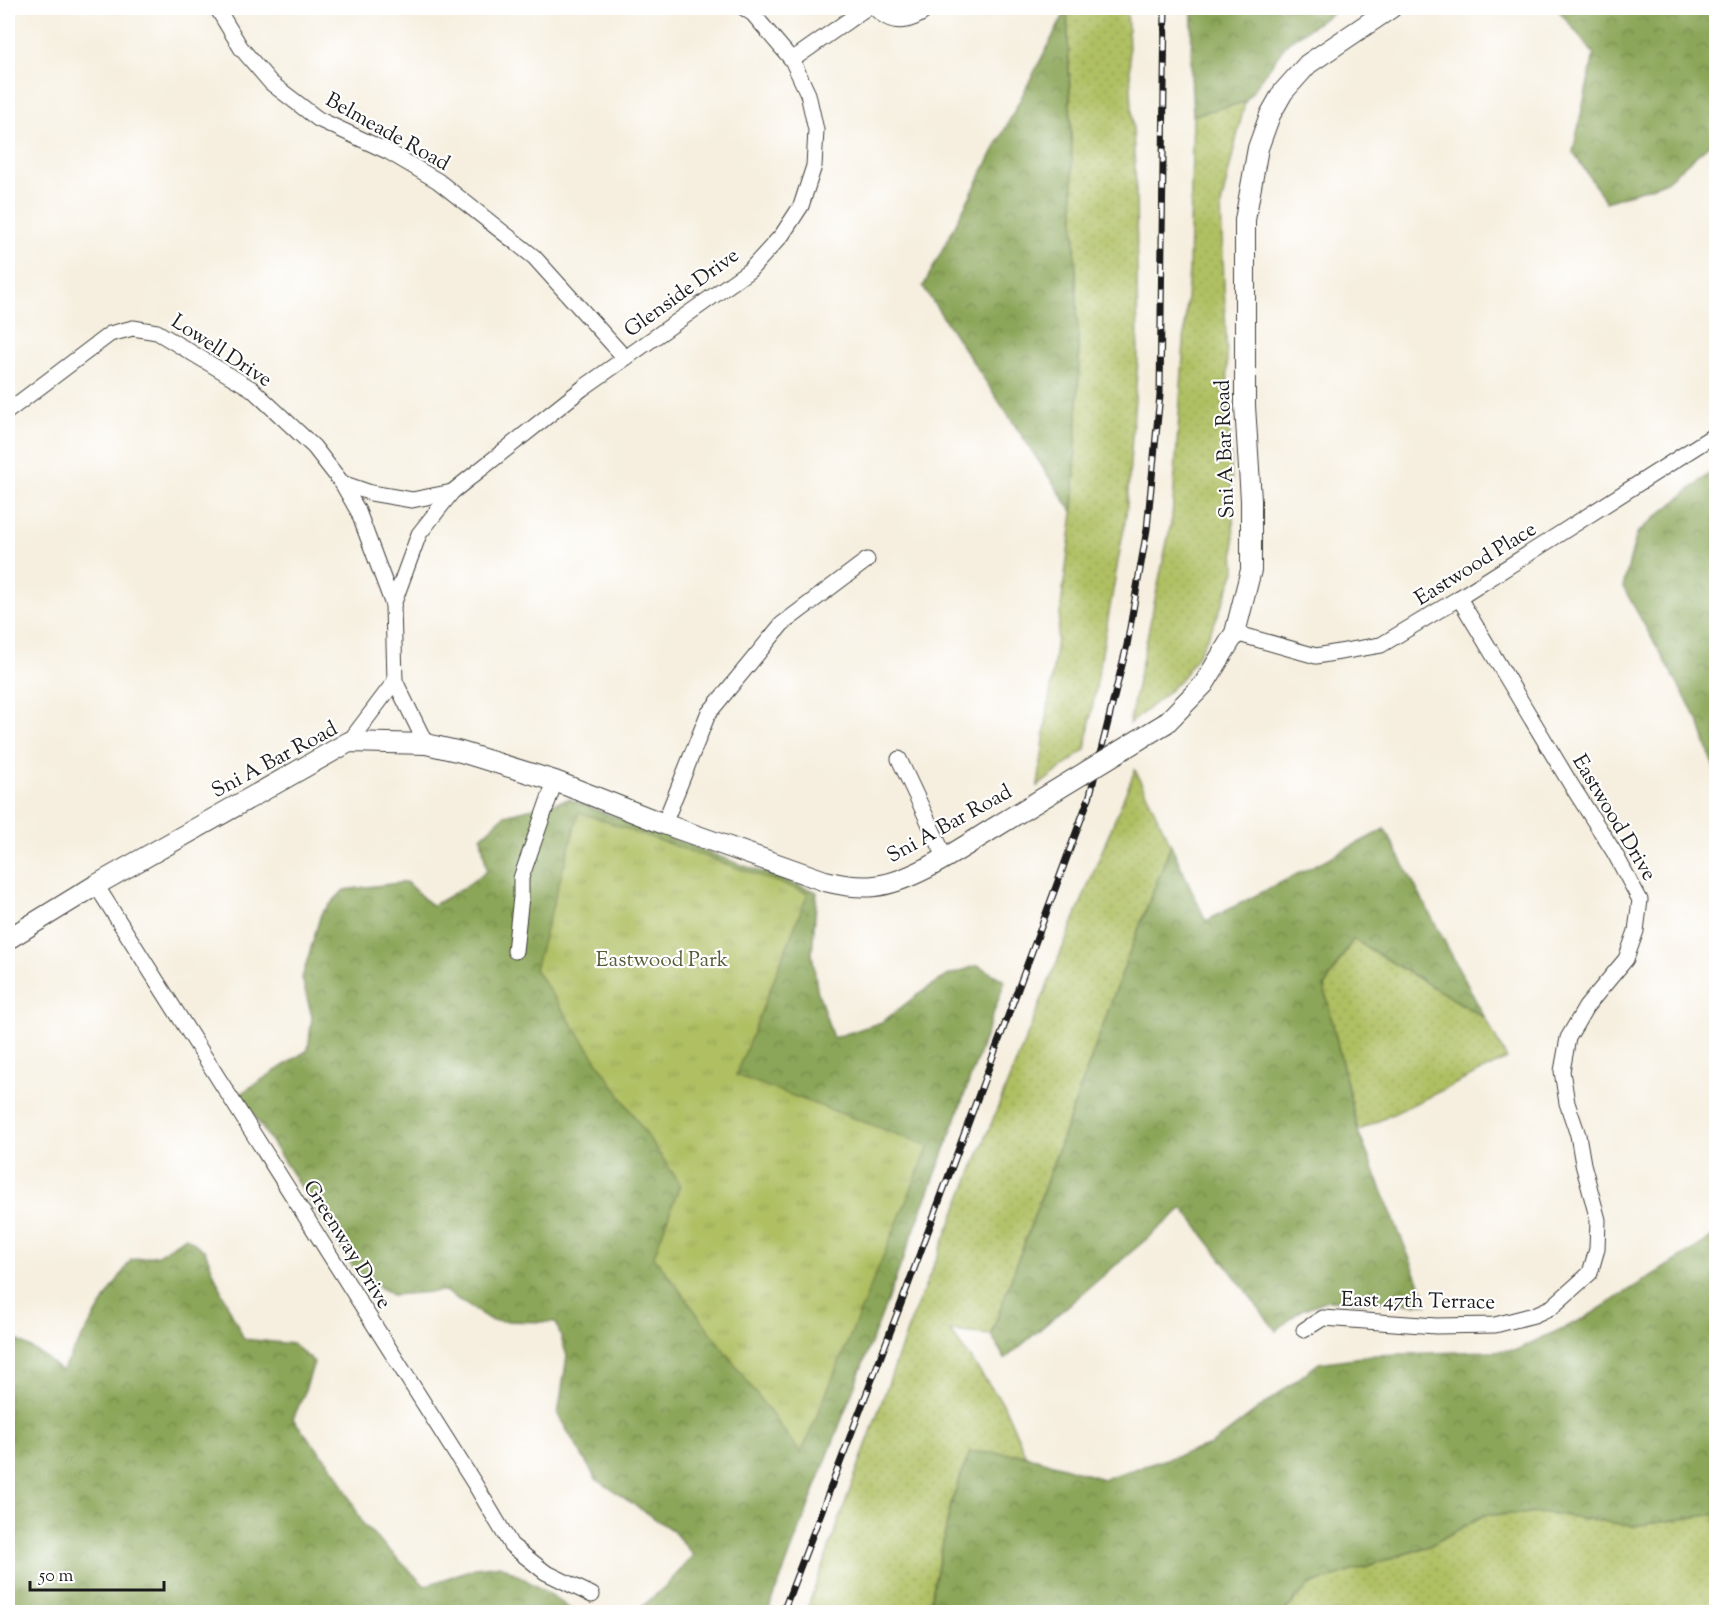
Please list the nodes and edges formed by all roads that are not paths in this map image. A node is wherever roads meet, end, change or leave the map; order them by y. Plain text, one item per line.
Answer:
1 (218, 8) edge
2 (744, 8) edge
3 (866, 8) edge
4 (875, 8) edge
5 (929, 8) edge
6 (1390, 8) edge
7 (792, 60) junction
8 (625, 358) junction
9 (8, 411) edge
10 (1716, 434) edge
11 (342, 483) junction
12 (452, 492) junction
13 (867, 560) dead end
14 (1459, 598) junction
15 (393, 604) junction
16 (1235, 633) junction
17 (395, 681) junction
18 (349, 742) junction
19 (426, 744) junction
20 (899, 759) dead end
21 (555, 781) junction
22 (664, 824) junction
23 (945, 857) junction
24 (96, 885) junction
25 (8, 939) edge
26 (515, 951) dead end
27 (1534, 1315) joint
28 (1304, 1330) dead end
29 (592, 1595) dead end

1 - 8 street, Belmeade Road
2 - 7 street, Glenside Drive
3 - 7 street
4 - 5 street
6 - 16 street, Sni A Bar Road
7 - 8 street, Glenside Drive
8 - 12 street, Glenside Drive
9 - 11 street, Lowell Drive
10 - 14 street, Eastwood Place
11 - 12 street, Glenside Drive
11 - 15 street, Lowell Drive
12 - 15 street, Glenside Drive
13 - 22 street
14 - 16 street, Eastwood Place
14 - 27 street, Eastwood Drive
15 - 17 street, Lowell Drive
16 - 23 street, Sni A Bar Road, bridge
17 - 18 street
17 - 19 street, Lowell Drive
18 - 19 street, Sni A Bar Road
18 - 24 street, Sni A Bar Road
19 - 21 street, Sni A Bar Road
20 - 23 street
21 - 22 street, Sni A Bar Road
21 - 26 street
22 - 23 street, Sni A Bar Road
24 - 25 street, Sni A Bar Road
24 - 29 street, Greenway Drive
27 - 28 street, East 47th Terrace

